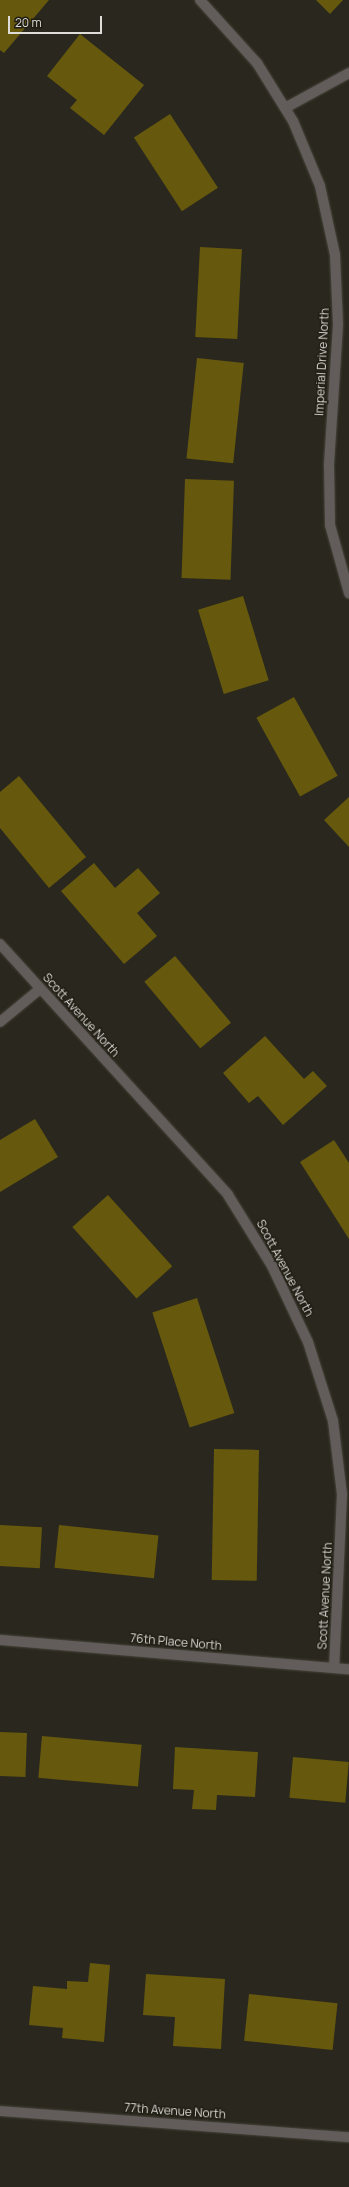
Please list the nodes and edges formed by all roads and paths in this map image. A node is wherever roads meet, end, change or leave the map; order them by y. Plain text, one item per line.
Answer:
1 (200, 0) edge
2 (349, 73) edge
3 (285, 108) junction
4 (349, 593) edge
5 (0, 944) edge
6 (40, 989) junction
7 (0, 1022) edge
8 (0, 1640) edge
9 (334, 1668) junction
10 (349, 1669) edge
11 (0, 2111) edge
12 (349, 2137) edge

1 - 3 street, Imperial Drive North
2 - 3 street
3 - 4 street, Imperial Drive North
5 - 6 street, Scott Avenue North
6 - 7 street
6 - 9 street, Scott Avenue North
8 - 9 street, 76th Place North
9 - 10 street, 76th Place North
11 - 12 street, 77th Avenue North

